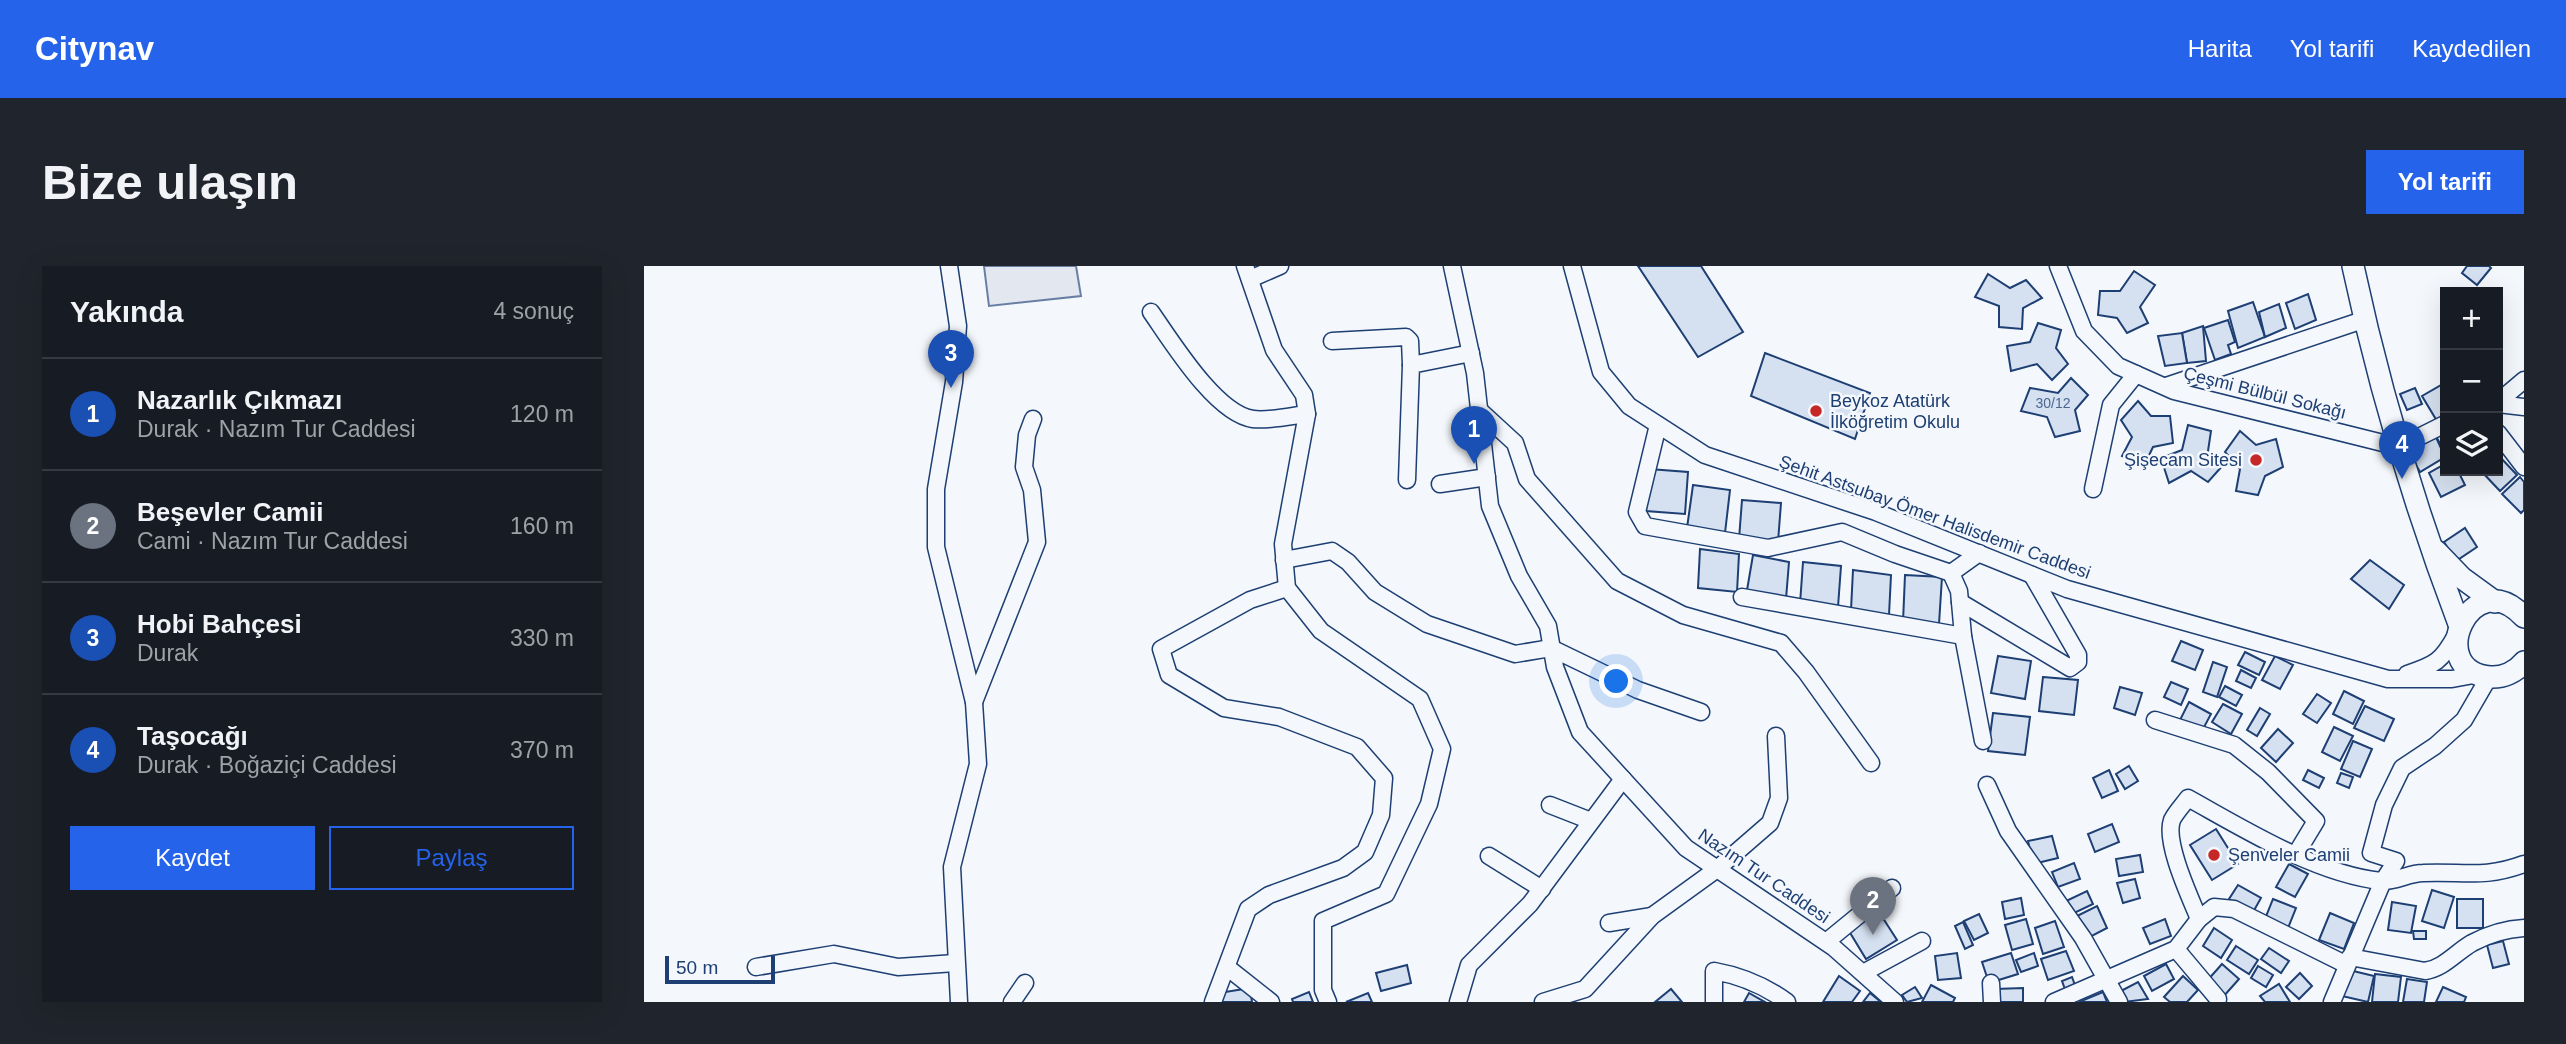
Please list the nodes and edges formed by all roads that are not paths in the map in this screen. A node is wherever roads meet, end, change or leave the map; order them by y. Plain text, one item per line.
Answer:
1 (949, 266) edge
2 (1280, 266) edge
3 (1452, 266) edge
4 (1572, 266) edge
5 (2058, 266) edge
6 (2353, 266) edge
7 (1247, 273) edge
8 (1151, 312) dead end
9 (2366, 319) junction
10 (1332, 341) dead end
11 (1471, 353) junction
12 (1411, 365) junction
13 (2136, 374) junction
14 (2524, 380) edge
15 (2165, 386) junction
16 (2503, 399) edge
17 (2503, 404) edge
18 (2524, 407) edge
19 (1479, 410) junction
20 (1307, 414) junction
21 (1033, 419) dead end
22 (1658, 425) junction
23 (2440, 426) edge
24 (2503, 440) edge
25 (2399, 447) junction
26 (2524, 467) edge
27 (1487, 477) junction
28 (1407, 480) dead end
29 (1440, 484) dead end
30 (2093, 489) dead end
31 (2427, 541) junction
32 (1979, 553) junction
33 (1284, 560) junction
34 (1951, 573) junction
35 (2032, 575) junction
36 (1287, 588) junction
37 (1742, 597) dead end
38 (1960, 602) junction
39 (2508, 605) edge
40 (2524, 617) edge
41 (2458, 629) junction
42 (1963, 636) junction
43 (1551, 648) junction
44 (2520, 669) edge
45 (2484, 676) junction
46 (2388, 679) junction
47 (974, 702) junction
48 (1701, 712) dead end
49 (2155, 720) dead end
50 (1776, 736) dead end
51 (1983, 741) dead end
52 (1871, 764) dead end
53 (1623, 779) junction
54 (1987, 785) dead end
55 (1550, 805) dead end
56 (1591, 821) junction
57 (2296, 854) junction
58 (1489, 856) dead end
59 (2524, 864) edge
60 (1717, 869) junction
61 (2383, 881) junction
62 (1892, 888) dead end
63 (1542, 889) junction
64 (1652, 916) junction
65 (2199, 919) junction
66 (1609, 923) dead end
67 (2524, 928) edge
68 (1922, 941) dead end
69 (1826, 942) junction
70 (2176, 949) junction
71 (2348, 961) junction
72 (955, 962) junction
73 (756, 967) dead end
74 (1228, 968) junction
75 (1863, 973) junction
76 (2108, 981) junction
77 (1025, 982) dead end
78 (1990, 983) dead end
79 (2218, 999) dead end
80 (959, 1002) edge
81 (1012, 1002) edge
82 (1213, 1002) edge
83 (1271, 1002) edge
84 (1328, 1002) edge
85 (1458, 1002) edge
86 (1543, 1002) edge
87 (1714, 1002) edge
88 (1787, 1002) edge
89 (1895, 1002) edge
90 (1992, 1002) edge
91 (2054, 1002) edge
92 (2119, 1002) edge
93 (2332, 1002) edge

1 - 47 street
2 - 7 street
3 - 11 street, Nazım Tur Caddesi
4 - 22 street, Şehit Astsubay Ömer Halisdemir Caddesi
5 - 13 street, Çeşmi Bülbül Sokağı
6 - 9 main road
7 - 20 street
8 - 20 street
9 - 15 street
9 - 25 main road
10 - 12 street
11 - 12 street
11 - 19 street, Nazım Tur Caddesi
12 - 28 street
13 - 15 street, Çeşmi Bülbül Sokağı
13 - 30 street
14 - 16 street
15 - 25 street, Çeşmi Bülbül Sokağı
17 - 18 street
19 - 27 street, Nazım Tur Caddesi
19 - 52 street
20 - 33 street
21 - 47 street
22 - 32 street, Şehit Astsubay Ömer Halisdemir Caddesi
22 - 34 street
23 - 25 street
24 - 26 street
25 - 31 main road
27 - 29 street
27 - 43 street, Nazım Tur Caddesi
31 - 39 main road
31 - 41 main road
32 - 34 street
32 - 35 street, Şehit Astsubay Ömer Halisdemir Caddesi
33 - 36 street
33 - 43 street
34 - 38 street
35 - 38 street
35 - 46 street, Şehit Astsubay Ömer Halisdemir Caddesi
36 - 74 street
36 - 84 street
37 - 42 street
38 - 42 street
39 - 40 main road
39 - 41 main road
41 - 45 main road
41 - 46 street
42 - 51 street
43 - 48 street
43 - 53 street, Nazım Tur Caddesi
44 - 45 main road
45 - 46 street, Şehit Astsubay Ömer Halisdemir Caddesi
45 - 61 street
47 - 72 street
49 - 57 street
50 - 60 street
53 - 56 street
53 - 60 street, Nazım Tur Caddesi
54 - 76 street
55 - 56 street
56 - 63 street
57 - 61 street
57 - 65 street
58 - 63 street
59 - 61 street
60 - 64 street
60 - 69 street, Nazım Tur Caddesi
61 - 71 street
62 - 69 street
63 - 85 street
64 - 66 street
64 - 86 street
65 - 70 street
65 - 71 street
67 - 71 street
68 - 75 street
69 - 75 street, Nazım Tur Caddesi
70 - 76 street
70 - 79 street
71 - 93 street
72 - 73 street
72 - 80 street
74 - 82 street
74 - 83 street
75 - 89 street, Nazım Tur Caddesi
76 - 91 street
76 - 92 street
77 - 81 street
78 - 90 street
87 - 88 street

